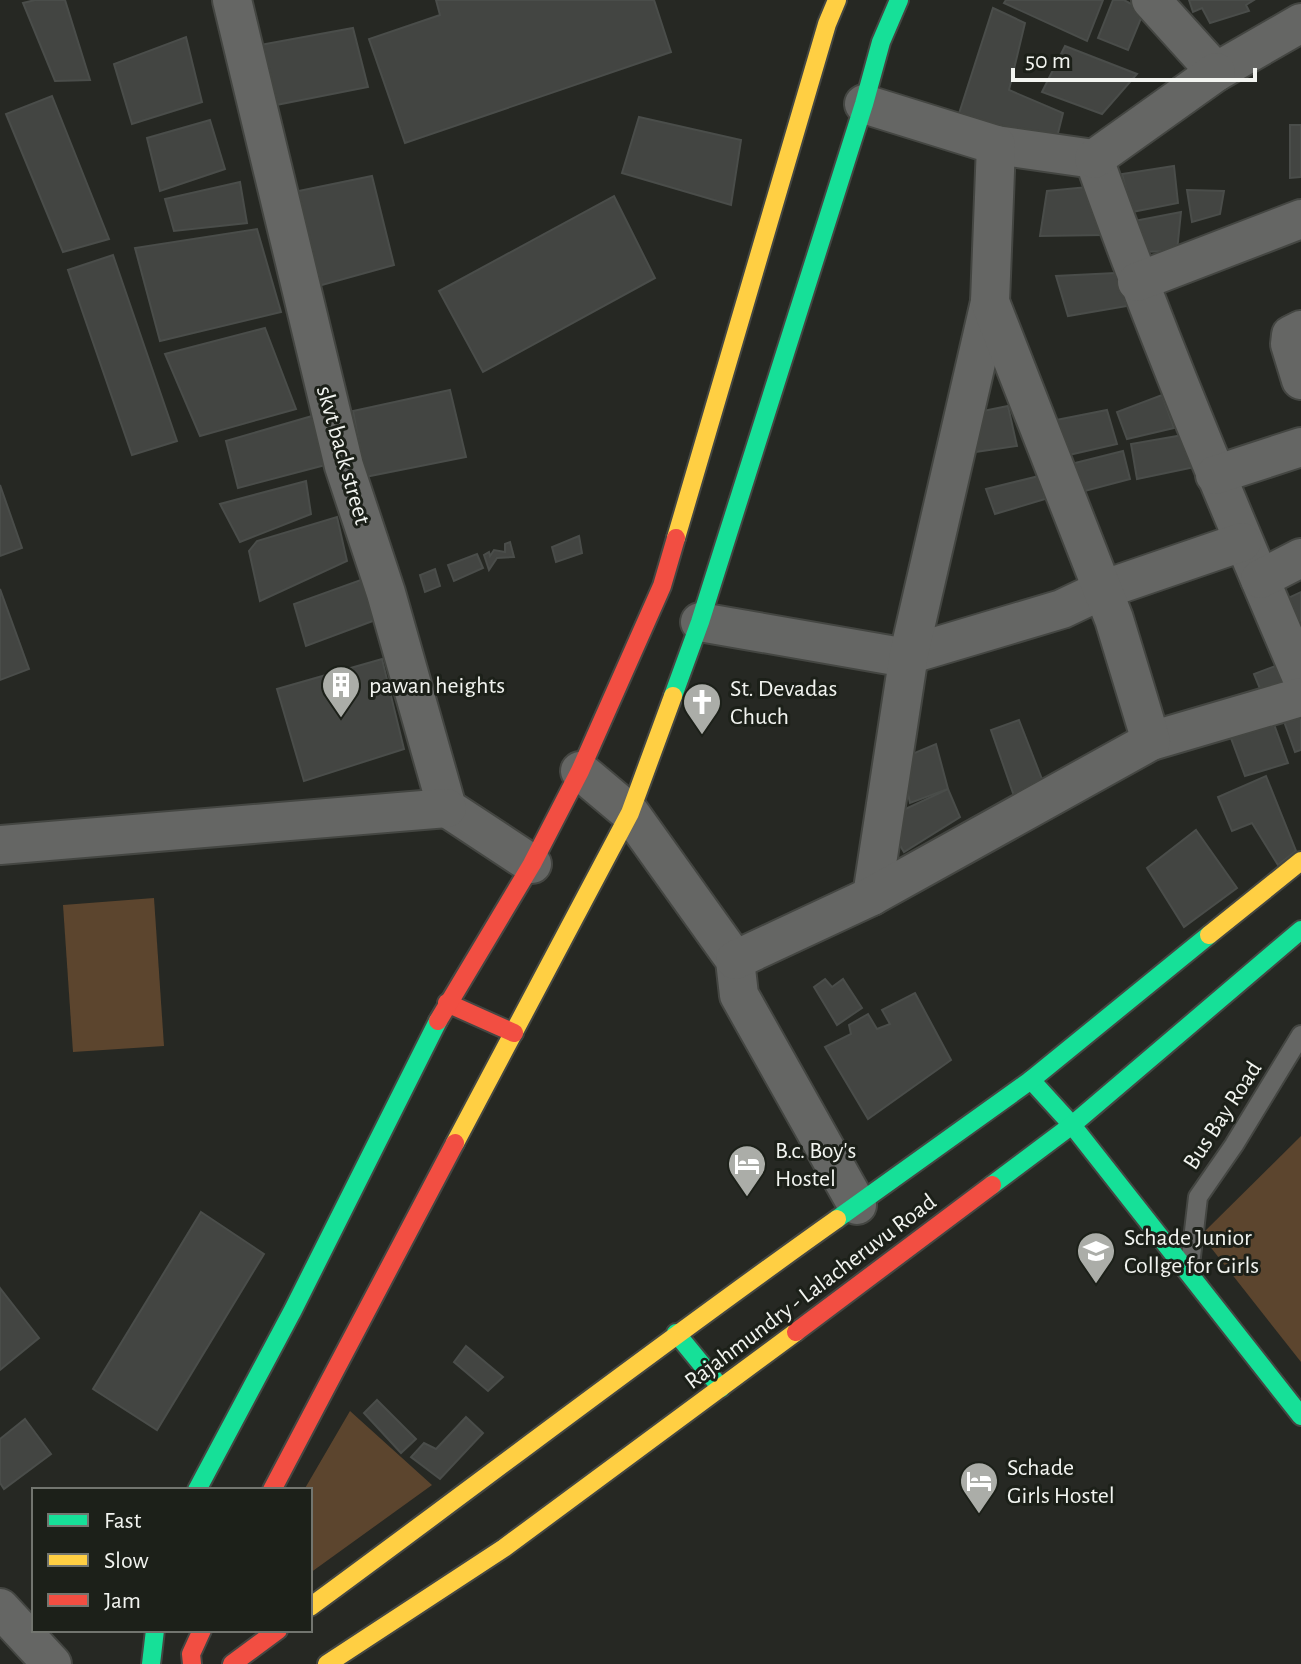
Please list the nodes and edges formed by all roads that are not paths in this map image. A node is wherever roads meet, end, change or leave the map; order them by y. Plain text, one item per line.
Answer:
1 (232, 0) edge
2 (837, 0) edge
3 (899, 0) edge
4 (1151, 0) edge
5 (1301, 23) edge
6 (1216, 72) junction
7 (864, 104) junction
8 (996, 145) junction
9 (1094, 159) junction
10 (1301, 219) edge
11 (1137, 282) junction
12 (990, 302) junction
13 (1301, 330) edge
14 (1301, 380) edge
15 (1301, 447) edge
16 (1215, 475) junction
17 (1242, 542) junction
18 (1301, 558) edge
19 (1260, 579) junction
20 (1102, 590) junction
21 (700, 622) junction
22 (909, 654) junction
23 (1301, 676) edge
24 (1301, 697) edge
25 (1151, 741) junction
26 (580, 771) junction
27 (447, 808) junction
28 (630, 813) junction
29 (0, 845) edge
30 (1301, 861) edge
31 (532, 864) junction
32 (872, 896) junction
33 (1301, 930) edge
34 (735, 960) junction
35 (447, 1003) junction
36 (514, 1033) junction
37 (1301, 1035) edge
38 (1031, 1080) junction
39 (1072, 1125) junction
40 (857, 1205) junction
41 (1189, 1273) junction
42 (676, 1333) junction
43 (721, 1388) junction
44 (1301, 1416) edge
45 (198, 1488) edge
46 (273, 1488) edge
47 (312, 1606) edge
48 (0, 1608) edge
49 (155, 1632) edge
50 (201, 1632) edge
51 (275, 1632) edge
52 (52, 1664) edge
53 (151, 1664) edge
54 (192, 1664) edge
55 (232, 1664) edge
56 (327, 1664) edge

1 - 27 street, skvt back street
2 - 26 street
3 - 7 street
4 - 6 street
5 - 6 street
6 - 9 street
7 - 8 street
7 - 21 street
8 - 9 street
8 - 12 street
9 - 11 street
10 - 11 street
11 - 16 street
12 - 20 street
12 - 22 street
13 - 14 street
15 - 16 street
16 - 17 street
17 - 19 street
17 - 20 street
18 - 19 street
19 - 23 street
20 - 22 street
20 - 25 street
21 - 22 street
21 - 28 street
22 - 32 street
24 - 25 street
25 - 32 street
26 - 28 street
26 - 31 street
27 - 29 street
27 - 31 street
28 - 34 street
28 - 36 street
30 - 38 street
31 - 35 street
32 - 34 street
33 - 39 street, Rajahmundry - Lalacheruvu Road
34 - 40 street
35 - 36 street
35 - 45 street
36 - 46 street
37 - 41 lane, Bus Bay Road
38 - 39 street
38 - 40 street
39 - 41 street
39 - 43 street, Rajahmundry - Lalacheruvu Road
40 - 42 street
41 - 44 street
42 - 43 street
42 - 47 street
43 - 56 street, Rajahmundry - Lalacheruvu Road
48 - 52 street
49 - 53 street
50 - 54 street
51 - 55 street

